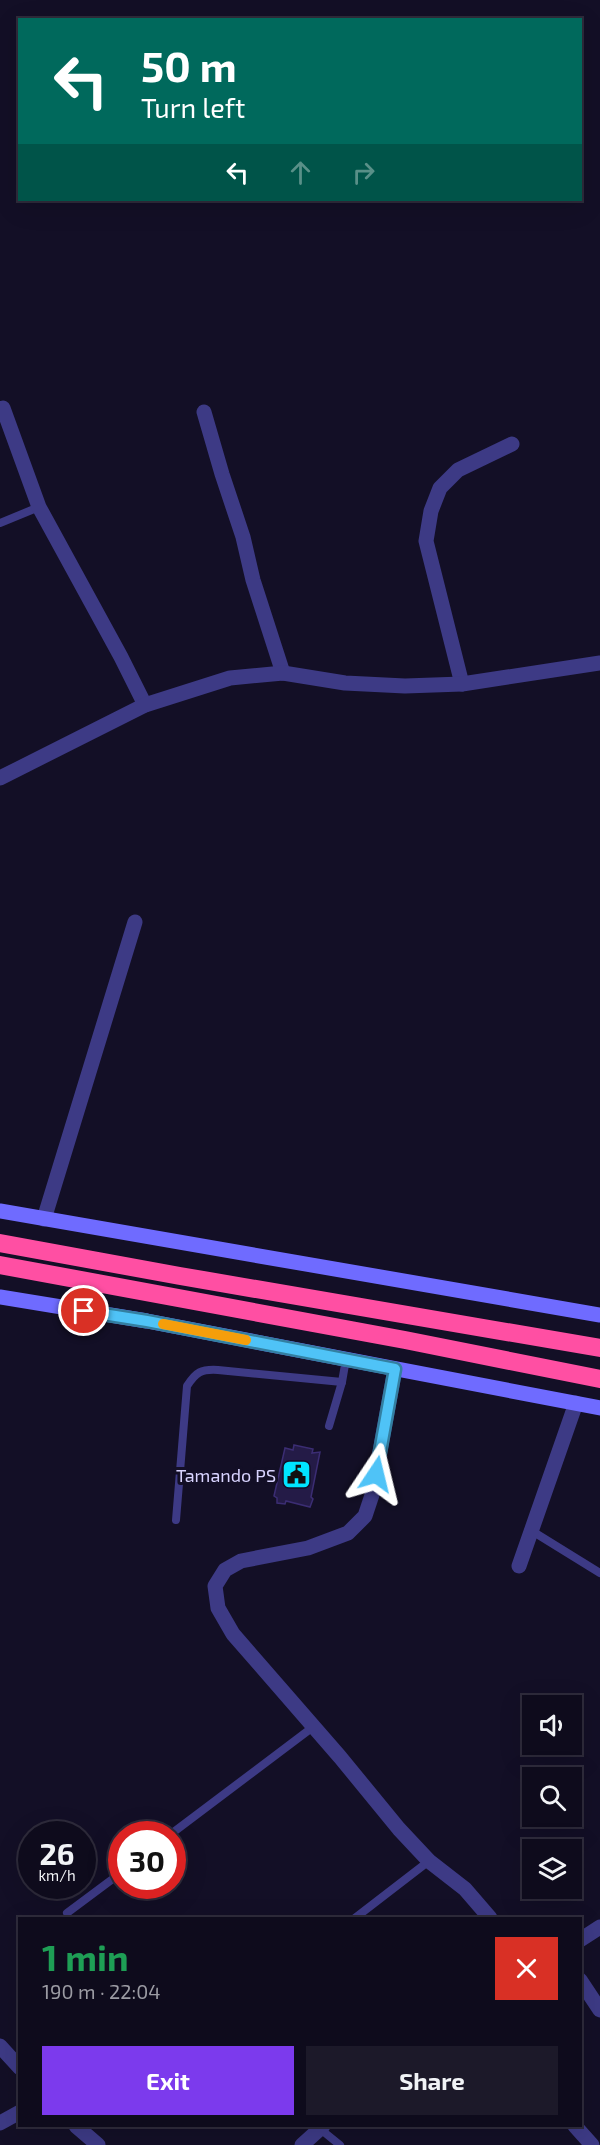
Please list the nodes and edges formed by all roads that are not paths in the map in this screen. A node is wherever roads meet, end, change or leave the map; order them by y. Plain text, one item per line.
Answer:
1 (3, 408) dead end
2 (204, 412) dead end
3 (512, 444) dead end
4 (39, 507) junction
5 (0, 523) edge
6 (600, 663) edge
7 (283, 673) junction
8 (462, 684) junction
9 (145, 705) junction
10 (0, 778) edge
11 (135, 922) dead end
12 (0, 1211) edge
13 (44, 1219) junction
14 (0, 1243) edge
15 (0, 1266) edge
16 (0, 1298) edge
17 (600, 1315) edge
18 (600, 1348) edge
19 (346, 1359) junction
20 (395, 1369) junction
21 (600, 1378) edge
22 (342, 1382) junction
23 (576, 1403) junction
24 (600, 1408) edge
25 (329, 1426) dead end
26 (176, 1520) dead end
27 (532, 1531) junction
28 (519, 1566) dead end
29 (600, 1573) edge
30 (313, 1727) junction
31 (186, 1823) edge
32 (429, 1861) junction
33 (108, 1883) edge
34 (68, 1913) dead end
35 (356, 1917) edge
36 (489, 1917) edge
37 (600, 1927) edge
38 (582, 1939) edge
39 (582, 1983) edge
40 (600, 2010) edge
41 (0, 2046) edge
42 (18, 2066) edge
43 (18, 2113) edge
44 (0, 2123) edge
45 (77, 2127) edge
46 (321, 2127) edge
47 (576, 2127) edge
48 (98, 2145) edge
49 (302, 2145) edge
50 (340, 2145) edge
51 (592, 2145) edge

1 - 4 street
2 - 7 street
3 - 8 street
4 - 5 lane
4 - 9 street
6 - 8 street
7 - 8 street
7 - 9 street
9 - 10 street
11 - 13 street
12 - 13 street
13 - 17 street
14 - 18 highway
15 - 21 highway
16 - 19 street
19 - 20 street
19 - 22 lane
20 - 23 street
20 - 30 street
22 - 25 lane
22 - 26 lane
23 - 24 street
23 - 27 street
27 - 28 street
27 - 29 lane
30 - 31 lane
30 - 32 street
32 - 35 lane
32 - 36 street
33 - 34 lane
37 - 38 street
39 - 40 street
41 - 42 street
43 - 44 street
45 - 48 street
46 - 49 street
46 - 50 lane
47 - 51 street

